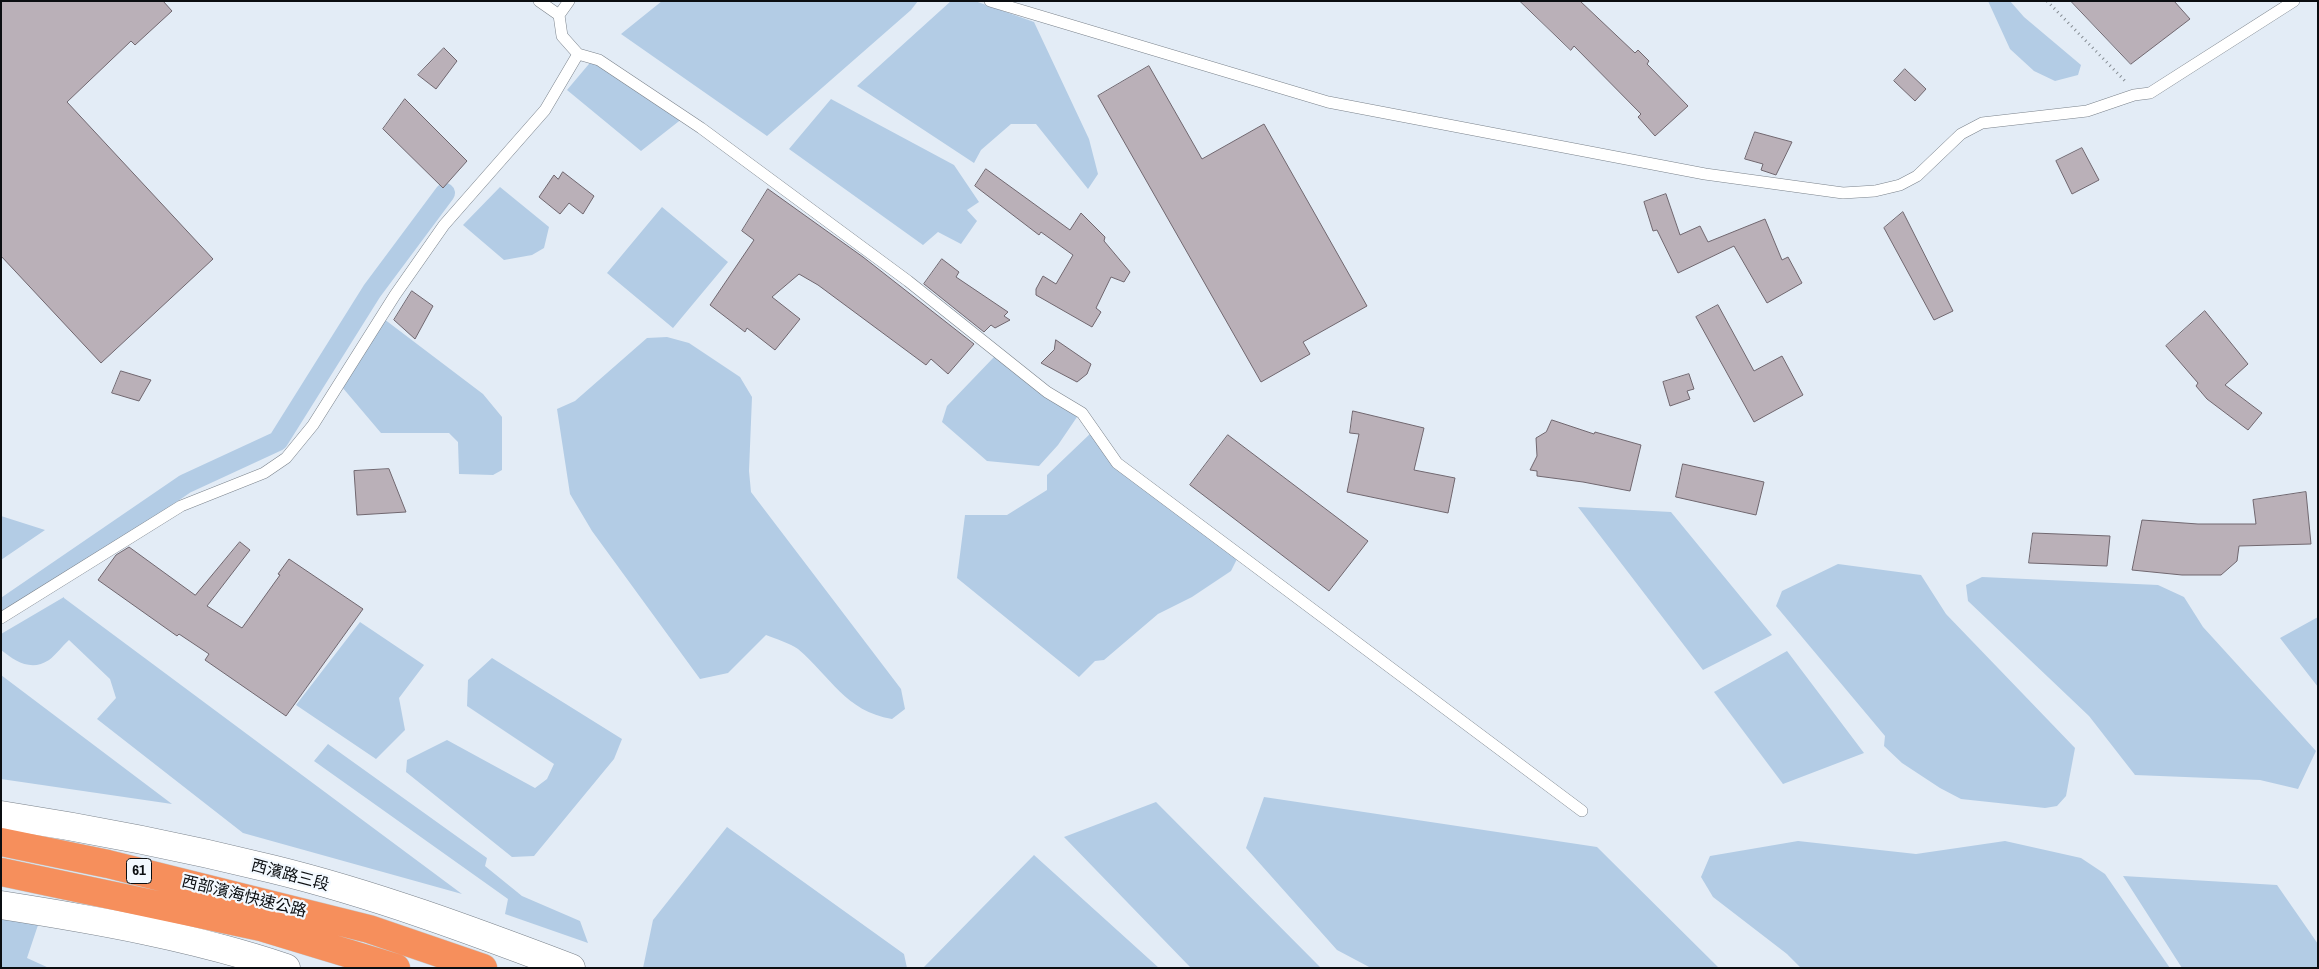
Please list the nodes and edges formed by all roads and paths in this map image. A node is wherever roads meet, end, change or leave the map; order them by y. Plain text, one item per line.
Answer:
1 (539, 1) edge
2 (569, 1) edge
3 (990, 1) edge
4 (2047, 1) edge
5 (2294, 1) edge
6 (559, 15) junction
7 (578, 54) junction
8 (2139, 94) junction
9 (1, 618) edge
10 (1582, 811) dead end
11 (1, 814) edge
12 (1, 842) edge
13 (1, 872) edge
14 (1, 905) edge
15 (269, 916) junction
16 (286, 968) edge
17 (396, 968) edge
18 (483, 968) edge
19 (571, 968) edge

1 - 6 lane
2 - 6 lane
3 - 8 lane
4 - 8 path
5 - 8 lane
6 - 7 lane
7 - 9 lane
7 - 10 lane
11 - 19 street, 西濱路三段
12 - 15 highway, 西部濱海快速公路 / 61
13 - 15 highway, 西部濱海快速公路 / 61
14 - 16 street
15 - 17 highway, 西部濱海快速公路 / 61
15 - 18 highway, 西部濱海快速公路 / 61

